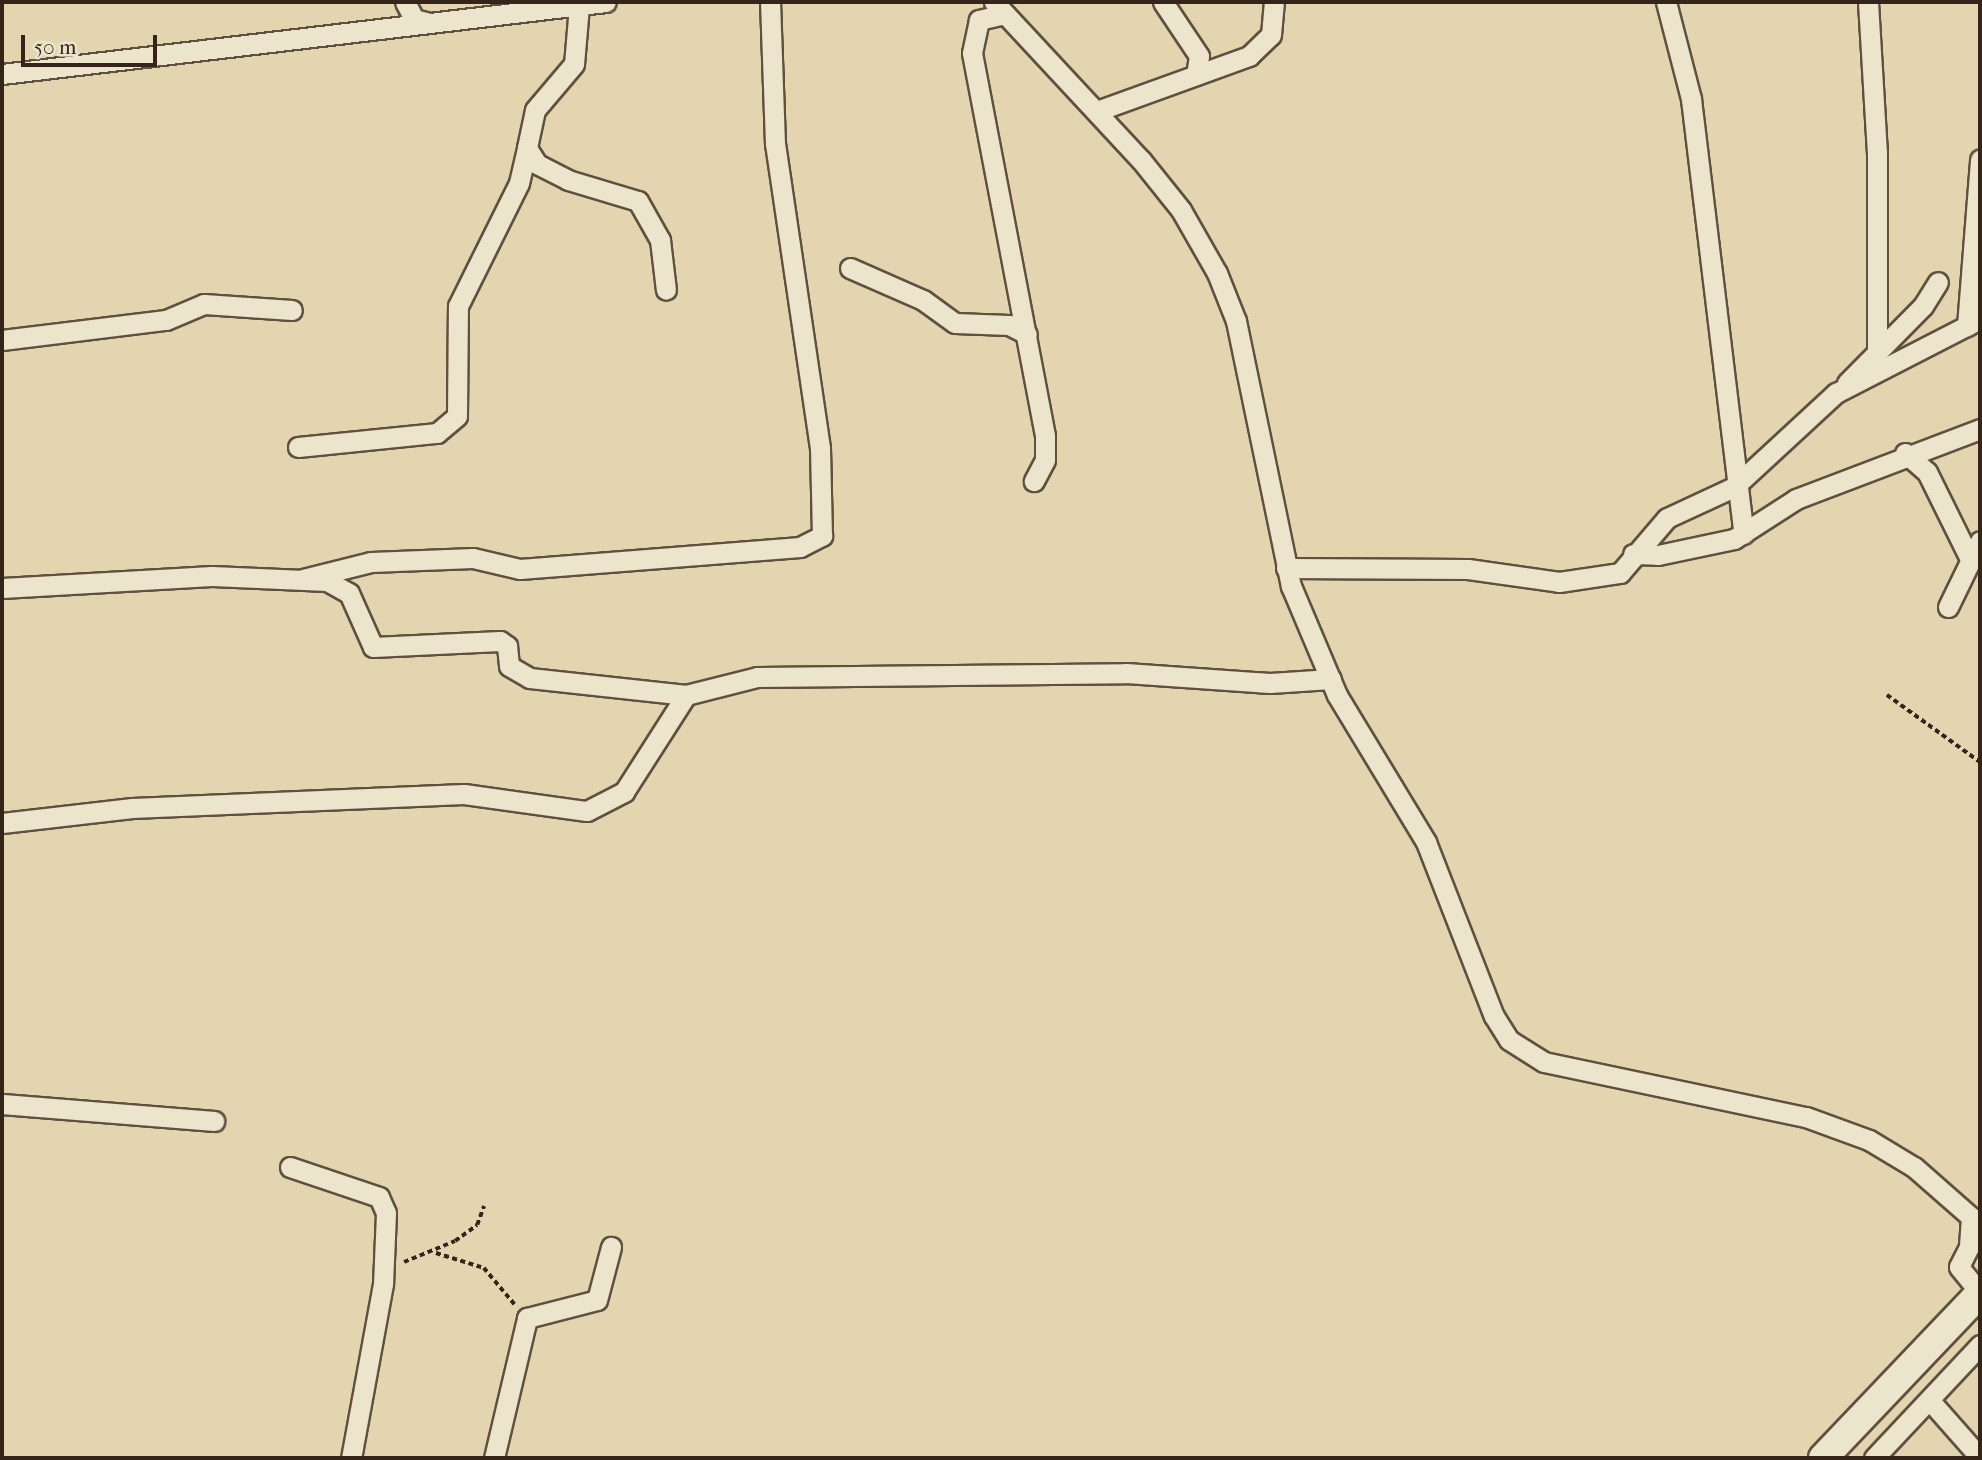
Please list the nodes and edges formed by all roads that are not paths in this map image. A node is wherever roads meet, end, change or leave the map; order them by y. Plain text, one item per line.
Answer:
1 (405, 2) edge
2 (606, 2) edge
3 (770, 2) edge
4 (1163, 2) edge
5 (1275, 2) edge
6 (1666, 2) edge
7 (1868, 2) edge
8 (579, 6) junction
9 (999, 8) edge
10 (431, 23) junction
11 (2, 74) edge
12 (1196, 75) junction
13 (1097, 111) junction
14 (527, 148) junction
15 (1980, 160) edge
16 (850, 268) dead end
17 (1938, 282) dead end
18 (666, 290) dead end
19 (292, 310) dead end
20 (1973, 322) edge
21 (1027, 334) junction
22 (2, 340) edge
23 (1877, 349) junction
24 (1836, 393) junction
25 (1980, 429) edge
26 (298, 447) dead end
27 (1905, 453) junction
28 (1034, 481) dead end
29 (1734, 487) junction
30 (1744, 534) junction
31 (1980, 541) edge
32 (1633, 554) junction
33 (1970, 561) junction
34 (1286, 568) junction
35 (303, 579) junction
36 (2, 588) edge
37 (1948, 607) dead end
38 (1331, 680) junction
39 (686, 695) junction
40 (2, 823) edge
41 (2, 1104) edge
42 (214, 1121) dead end
43 (290, 1167) dead end
44 (611, 1247) dead end
45 (1980, 1293) edge
46 (1980, 1345) edge
47 (1932, 1403) junction
48 (1976, 1454) dead end
49 (351, 1458) edge
50 (494, 1458) edge
51 (1823, 1458) edge
52 (1874, 1458) edge

1 - 10 street
2 - 8 street
3 - 35 street
4 - 12 street
5 - 12 street
6 - 29 street
7 - 23 street
8 - 10 street
8 - 14 street
9 - 13 street
9 - 21 street
10 - 11 street
12 - 13 street
13 - 34 street
14 - 18 street
14 - 26 street
15 - 20 street
16 - 21 street
17 - 23 street
19 - 22 street
20 - 24 street
21 - 28 street
23 - 24 street
24 - 29 street
25 - 27 street
27 - 30 street
27 - 33 street
29 - 30 street
29 - 32 street
30 - 32 street
31 - 33 street
32 - 34 street
33 - 37 street
34 - 38 street
35 - 36 street
35 - 39 street
38 - 39 street
38 - 45 street
39 - 40 street
41 - 42 street
43 - 49 street
44 - 50 street
45 - 51 street
46 - 47 street
47 - 48 street
47 - 52 street

